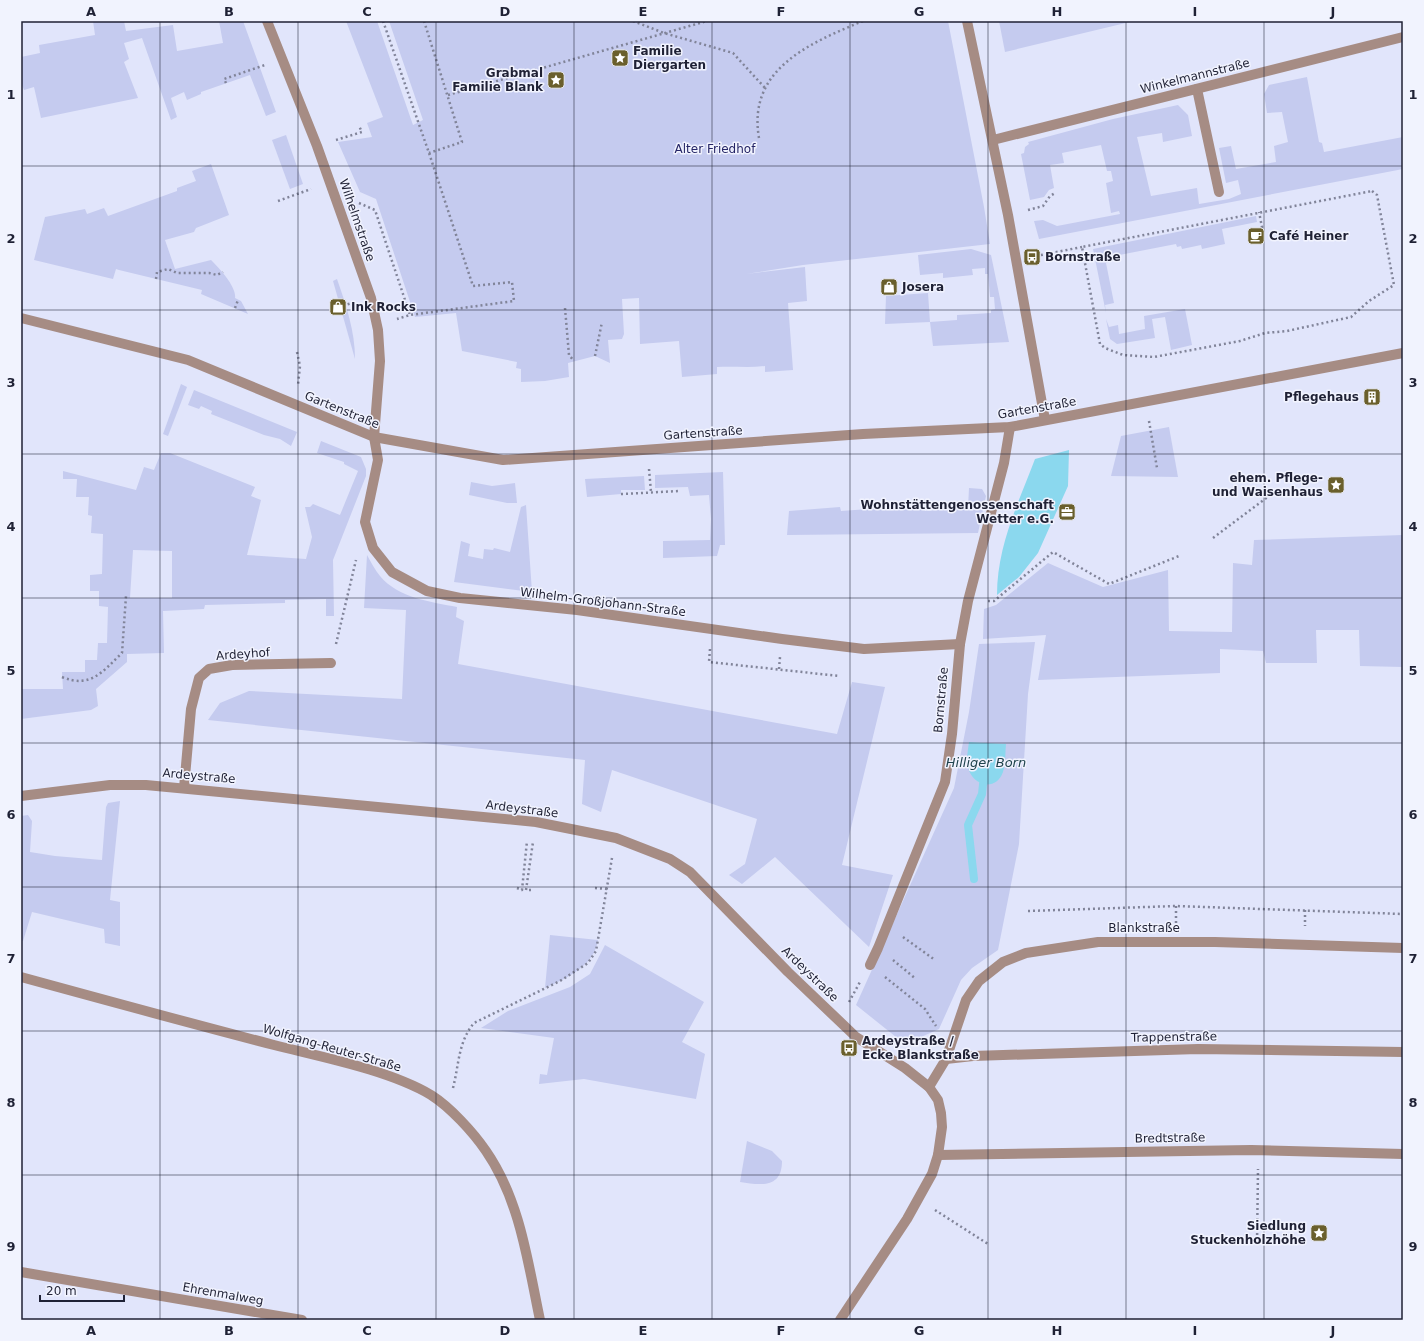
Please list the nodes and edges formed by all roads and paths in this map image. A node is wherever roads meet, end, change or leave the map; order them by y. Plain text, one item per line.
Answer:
1 (267, 21) edge
2 (383, 21) edge
3 (424, 21) edge
4 (633, 21) edge
5 (707, 21) edge
6 (863, 21) edge
7 (967, 21) edge
8 (664, 33) junction
9 (1403, 37) edge
10 (282, 59) junction
11 (226, 83) dead end
12 (765, 88) junction
13 (1197, 88) junction
14 (448, 95) junction
15 (359, 126) dead end
16 (760, 138) dead end
17 (992, 140) junction
18 (317, 146) junction
19 (429, 153) junction
20 (330, 183) junction
21 (1218, 192) dead end
22 (1055, 193) dead end
23 (278, 201) dead end
24 (1259, 212) junction
25 (1008, 215) junction
26 (1256, 236) dead end
27 (1082, 247) junction
28 (1032, 257) dead end
29 (223, 272) dead end
30 (156, 279) dead end
31 (238, 300) dead end
32 (235, 308) dead end
33 (565, 308) dead end
34 (410, 315) dead end
35 (21, 318) edge
36 (602, 322) dead end
37 (297, 352) dead end
38 (1403, 353) edge
39 (595, 356) dead end
40 (574, 361) dead end
41 (1145, 401) junction
42 (296, 405) junction
43 (1045, 420) junction
44 (1010, 427) junction
45 (374, 437) junction
46 (1157, 468) dead end
47 (680, 491) dead end
48 (1273, 493) dead end
49 (621, 494) dead end
50 (1213, 538) dead end
51 (1179, 556) dead end
52 (356, 560) dead end
53 (126, 596) dead end
54 (968, 601) junction
55 (714, 629) junction
56 (960, 644) junction
57 (331, 663) joint
58 (839, 676) dead end
59 (62, 677) dead end
60 (184, 788) junction
61 (21, 796) edge
62 (532, 822) junction
63 (613, 855) dead end
64 (517, 888) dead end
65 (595, 888) dead end
66 (607, 889) junction
67 (531, 890) dead end
68 (1028, 911) dead end
69 (1403, 914) edge
70 (887, 925) junction
71 (878, 948) junction
72 (1403, 948) edge
73 (935, 960) dead end
74 (870, 965) junction
75 (21, 977) edge
76 (916, 979) dead end
77 (838, 1020) junction
78 (1403, 1052) edge
79 (946, 1059) junction
80 (455, 1081) dead end
81 (929, 1087) junction
82 (1258, 1150) junction
83 (1403, 1154) edge
84 (938, 1155) junction
85 (917, 1202) junction
86 (988, 1244) dead end
87 (1257, 1245) dead end
88 (21, 1272) edge
89 (302, 1320) edge
90 (540, 1320) edge
91 (840, 1320) edge

1 - 10 street, Wilhelmstraße
2 - 19 path
3 - 14 path
4 - 8 path
5 - 8 path
6 - 12 path
7 - 17 street
8 - 12 path
8 - 14 path
9 - 13 street, Winkelmannstraße
10 - 11 path
10 - 18 street, Wilhelmstraße
12 - 16 path
13 - 17 street, Winkelmannstraße
13 - 21 street
14 - 19 path
15 - 18 path
17 - 25 street
18 - 20 street, Wilhelmstraße
19 - 34 path
20 - 23 path
20 - 45 street, Wilhelmstraße
22 - 25 path
24 - 26 path
24 - 27 path
24 - 27 path
25 - 43 street
27 - 28 path
29 - 30 path
31 - 32 path
33 - 40 path
35 - 42 street, Gartenstraße
36 - 39 path
37 - 42 path
38 - 41 street, Gartenstraße
41 - 43 street, Gartenstraße
41 - 46 path
42 - 45 street, Gartenstraße
43 - 44 street, Gartenstraße
44 - 45 street, Gartenstraße
44 - 54 street, Bornstraße
45 - 55 street, Wilhelm-Großjohann-Straße
47 - 49 path
48 - 50 path
51 - 54 path
52 - 57 path
53 - 59 path
54 - 56 street, Bornstraße
55 - 56 street, Wilhelm-Großjohann-Straße
55 - 58 path
56 - 70 street, Bornstraße
57 - 60 street, Ardeyhof
60 - 61 street, Ardeystraße
60 - 62 street, Ardeystraße
62 - 64 path
62 - 67 path
62 - 77 street, Ardeystraße
63 - 66 path
65 - 66 path
66 - 80 path
68 - 69 path
70 - 71 street, Bornstraße
70 - 73 path
71 - 74 street, Bornstraße
71 - 76 path
72 - 79 street, Blankstraße
74 - 77 path
74 - 79 path
75 - 90 street, Wolfgang-Reuter-Straße
77 - 81 street, Ardeystraße
78 - 79 street, Trappenstraße
79 - 81 street
81 - 84 street, Ardeystraße
82 - 83 street, Bredtstraße
82 - 84 street, Bredtstraße
82 - 87 path
84 - 85 street, Ardeystraße
85 - 86 path
85 - 91 street, Ardeystraße
88 - 89 street, Ehrenmalweg

